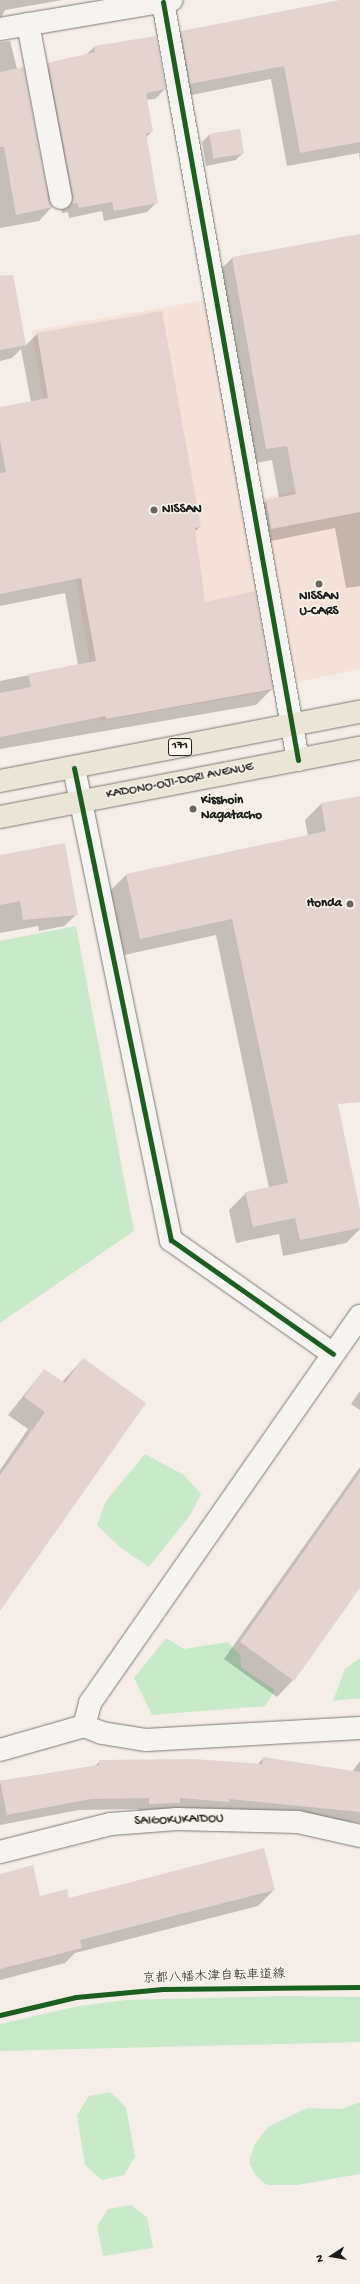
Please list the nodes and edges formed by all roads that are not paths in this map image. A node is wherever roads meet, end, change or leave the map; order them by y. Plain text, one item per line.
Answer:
1 (168, 1) edge
2 (28, 24) junction
3 (0, 29) edge
4 (61, 198) dead end
5 (360, 712) edge
6 (293, 725) junction
7 (360, 748) edge
8 (298, 760) junction
9 (74, 768) junction
10 (0, 781) edge
11 (81, 801) junction
12 (0, 816) edge
13 (360, 1316) edge
14 (333, 1354) junction
15 (84, 1726) junction
16 (360, 1728) edge
17 (0, 1750) edge
18 (360, 1836) edge
19 (0, 1852) edge

1 - 2 street
1 - 6 street
2 - 3 street
2 - 4 street
5 - 6 highway, 171
6 - 8 street
6 - 9 highway, 171
7 - 8 highway, KADONO-OJI-DORI AVENUE
8 - 11 highway, KADONO-OJI-DORI AVENUE
9 - 10 highway, 171
9 - 11 street
11 - 12 highway, KADONO-OJI-DORI AVENUE
11 - 14 street
13 - 14 street
14 - 15 street
15 - 16 street
15 - 17 street
18 - 19 street, SAIGOKUKAIDOU

